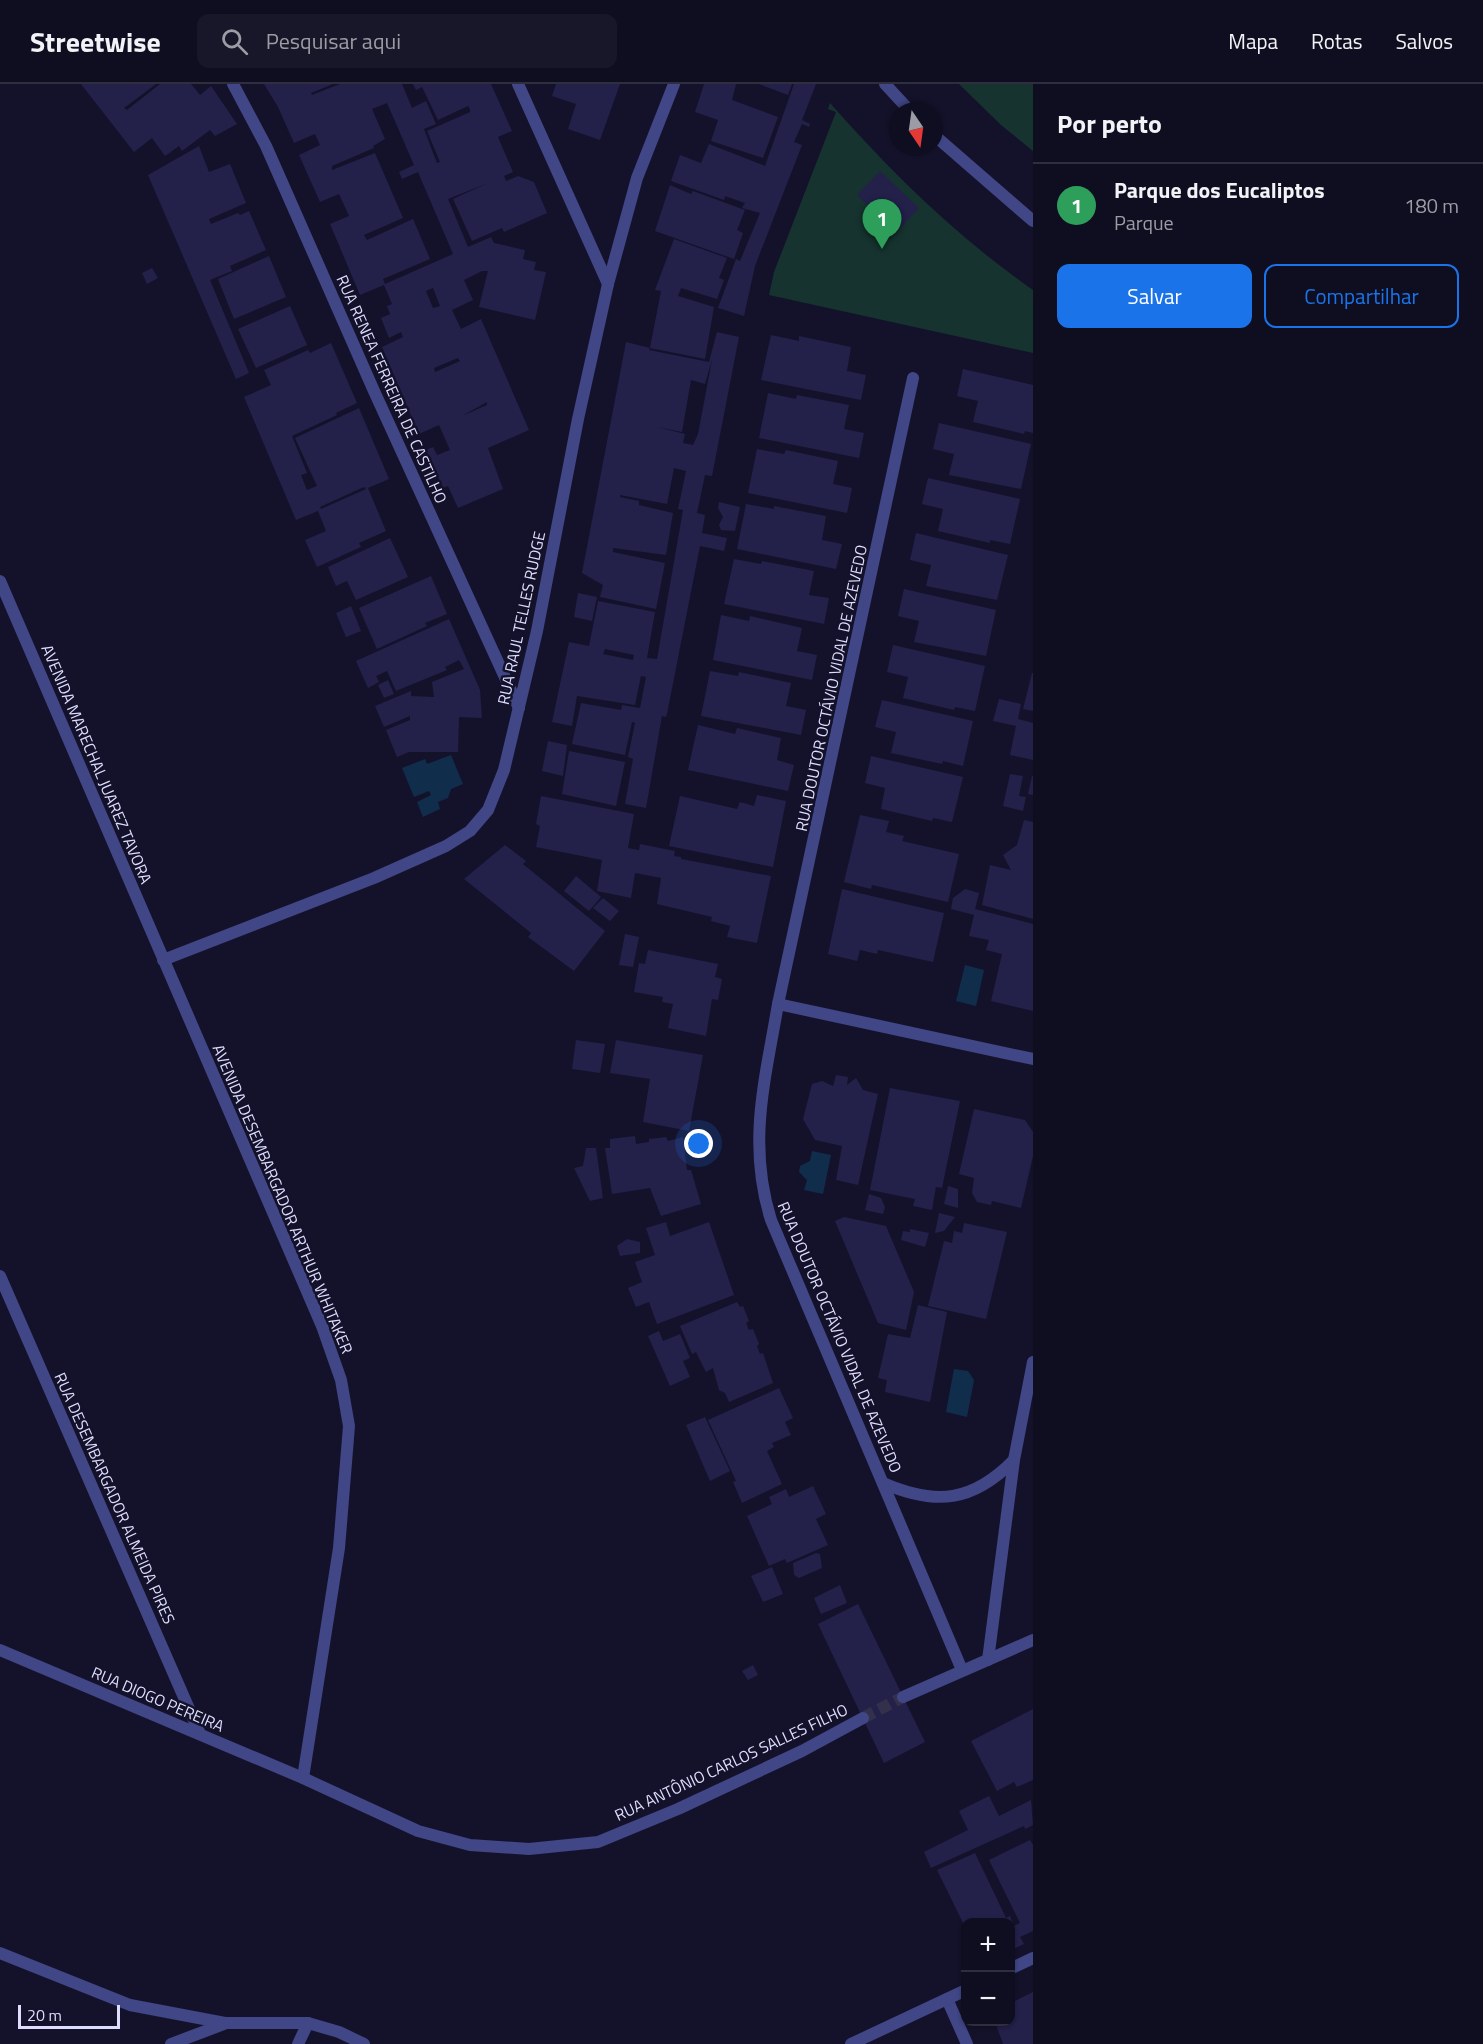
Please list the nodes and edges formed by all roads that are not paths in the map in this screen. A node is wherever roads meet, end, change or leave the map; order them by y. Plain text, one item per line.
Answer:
1 (233, 84) edge
2 (518, 84) edge
3 (674, 84) edge
4 (885, 84) edge
5 (902, 102) edge
6 (943, 143) edge
7 (1033, 221) edge
8 (608, 284) junction
9 (913, 378) dead end
10 (1, 585) edge
11 (519, 708) junction
12 (163, 960) junction
13 (778, 1004) junction
14 (1033, 1059) edge
15 (0, 1276) edge
16 (1033, 1362) edge
17 (1014, 1460) junction
18 (883, 1483) junction
19 (1033, 1640) edge
20 (0, 1650) edge
21 (988, 1660) junction
22 (962, 1670) junction
23 (903, 1697) tunnel mouth
24 (863, 1718) tunnel mouth
25 (200, 1734) junction
26 (303, 1778) junction
27 (0, 1953) edge
28 (1033, 1958) edge
29 (1015, 1967) edge
30 (961, 1992) edge
31 (947, 1999) junction
32 (308, 2023) junction
33 (225, 2024) junction
34 (171, 2044) edge
35 (298, 2044) edge
36 (364, 2044) edge
37 (851, 2044) edge
38 (967, 2044) edge

1 - 11 street, RUA RENEA FERREIRA DE CASTILHO
2 - 8 street
3 - 8 street, RUA RAUL TELLES RUDGE
4 - 5 street
6 - 7 street
8 - 11 street, RUA RAUL TELLES RUDGE
9 - 13 street, RUA DOUTOR OCTÁVIO VIDAL DE AZEVEDO
10 - 12 street, AVENIDA MARECHAL JUAREZ TAVORA
11 - 12 street, RUA RAUL TELLES RUDGE
12 - 26 street, AVENIDA DESEMBARGADOR ARTHUR WHITAKER
13 - 14 street
13 - 18 street, RUA DOUTOR OCTÁVIO VIDAL DE AZEVEDO
15 - 25 street, RUA DESEMBARGADOR ALMEIDA PIRES
16 - 17 street
17 - 18 street
17 - 21 street
18 - 22 street, RUA DOUTOR OCTÁVIO VIDAL DE AZEVEDO
19 - 21 street
20 - 25 street, RUA DIOGO PEREIRA
21 - 22 street
22 - 23 street
24 - 26 street, RUA ANTÔNIO CARLOS SALLES FILHO
25 - 26 street, RUA DIOGO PEREIRA
27 - 33 street
28 - 29 street
30 - 31 street
31 - 37 street
31 - 38 street
32 - 33 street
32 - 35 street
32 - 36 street
33 - 34 street

